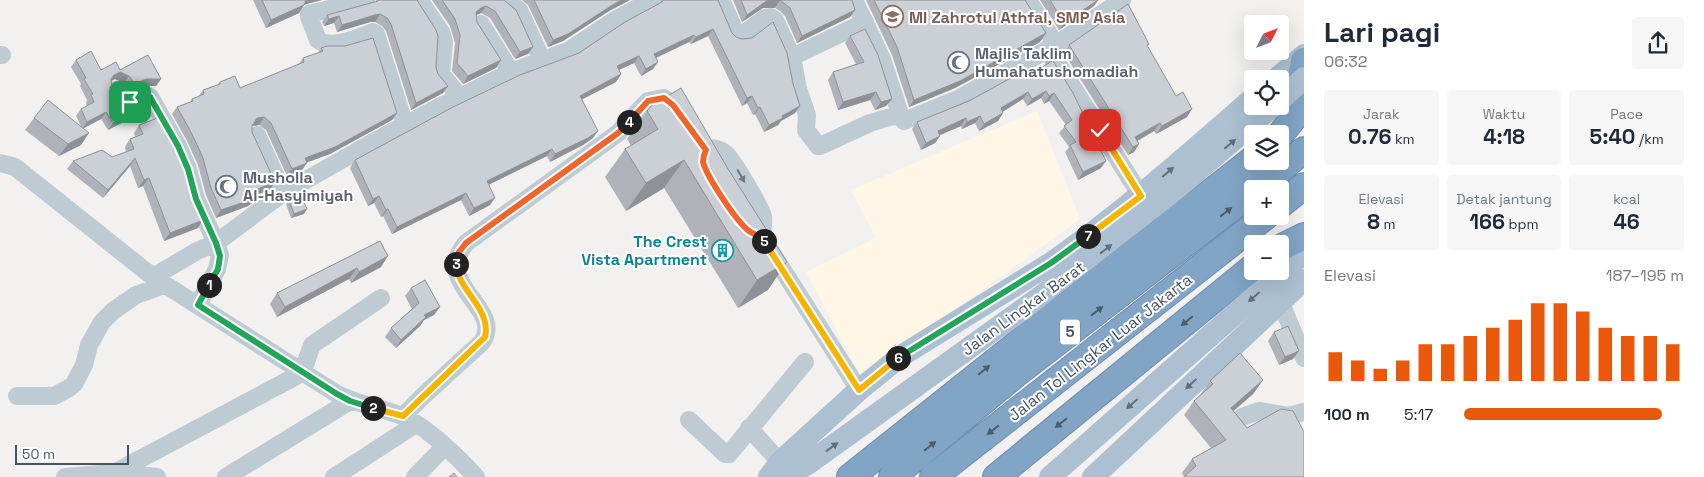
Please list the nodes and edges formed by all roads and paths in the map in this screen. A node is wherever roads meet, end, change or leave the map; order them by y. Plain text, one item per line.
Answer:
1 (366, 0) edge
2 (419, 0) edge
3 (505, 0) edge
4 (652, 0) edge
5 (721, 0) edge
6 (1028, 0) edge
7 (1122, 0) edge
8 (856, 2) edge
9 (865, 22) junction
10 (481, 24) edge
11 (1052, 47) junction
12 (1304, 55) edge
13 (792, 57) junction
14 (542, 60) junction
15 (1304, 61) edge
16 (1286, 70) edge
17 (511, 72) junction
18 (1304, 78) edge
19 (116, 90) edge
20 (460, 97) junction
21 (1289, 104) edge
22 (1244, 106) edge
23 (1289, 107) edge
24 (900, 114) junction
25 (1283, 115) edge
26 (405, 126) junction
27 (257, 135) dead end
28 (706, 150) junction
29 (1304, 150) edge
30 (0, 163) edge
31 (1244, 166) edge
32 (711, 178) edge
33 (1267, 180) edge
34 (1304, 186) edge
35 (283, 193) junction
36 (1141, 196) junction
37 (1244, 198) edge
38 (1289, 198) edge
39 (1255, 225) edge
40 (1304, 236) edge
41 (216, 243) junction
42 (1289, 244) edge
43 (1304, 253) edge
44 (1244, 275) edge
45 (1304, 280) edge
46 (158, 281) junction
47 (381, 298) dead end
48 (1280, 301) junction
49 (198, 305) junction
50 (1304, 358) edge
51 (805, 362) dead end
52 (302, 373) junction
53 (859, 390) junction
54 (16, 396) dead end
55 (350, 401) junction
56 (1304, 412) edge
57 (1242, 417) dead end
58 (410, 420) junction
59 (689, 420) dead end
60 (749, 428) junction
61 (445, 446) junction
62 (114, 473) junction
63 (782, 473) edge
64 (65, 477) edge
65 (157, 477) edge
66 (226, 477) edge
67 (334, 477) edge
68 (415, 477) edge
69 (476, 477) edge
70 (850, 477) edge
71 (892, 477) edge
72 (933, 477) edge
73 (996, 477) edge
74 (1050, 477) edge
75 (1093, 477) edge

1 - 26 street
2 - 20 street
3 - 14 street
4 - 14 street
5 - 13 street
6 - 11 street
7 - 11 street
8 - 9 street
9 - 13 street
9 - 24 street
10 - 17 street
11 - 24 street
11 - 36 street
12 - 16 main road
13 - 24 street
14 - 17 street
15 - 21 highway
17 - 20 street
18 - 23 main road, Jalan Lingkar Barat, bridge
19 - 41 street
20 - 26 street
36 -> 22 main road, Jalan Lingkar Barat
63 -> 25 main road, Jalan Lingkar Barat
26 - 35 street
27 - 35 street
28 - 32 street
28 -> 53 street
28 - 58 street
29 - 33 highway
30 - 46 street
70 -> 31 highway
34 - 38 highway
35 - 41 street
36 - 53 main road, Jalan Lingkar Barat
71 -> 37 highway, Jalan Tol Lingkar Luar Jakarta / 5
39 -> 72 highway, Jalan Tol Lingkar Luar Jakarta / 5
40 - 42 highway
41 - 46 street
41 - 49 street
43 -> 74 main road
44 -> 73 highway
45 - 48 main road
46 - 49 street
46 - 54 street
47 - 52 street
48 - 50 street
48 -> 75 main road
49 - 52 street
51 - 60 street
52 - 55 street
52 - 62 street
53 - 63 main road, Jalan Lingkar Barat
55 - 58 street
55 - 66 street
56 - 57 street
58 - 61 street
58 - 67 street
59 - 60 street
60 - 63 street
61 - 68 street
61 - 69 street
62 - 64 street
62 - 65 street

